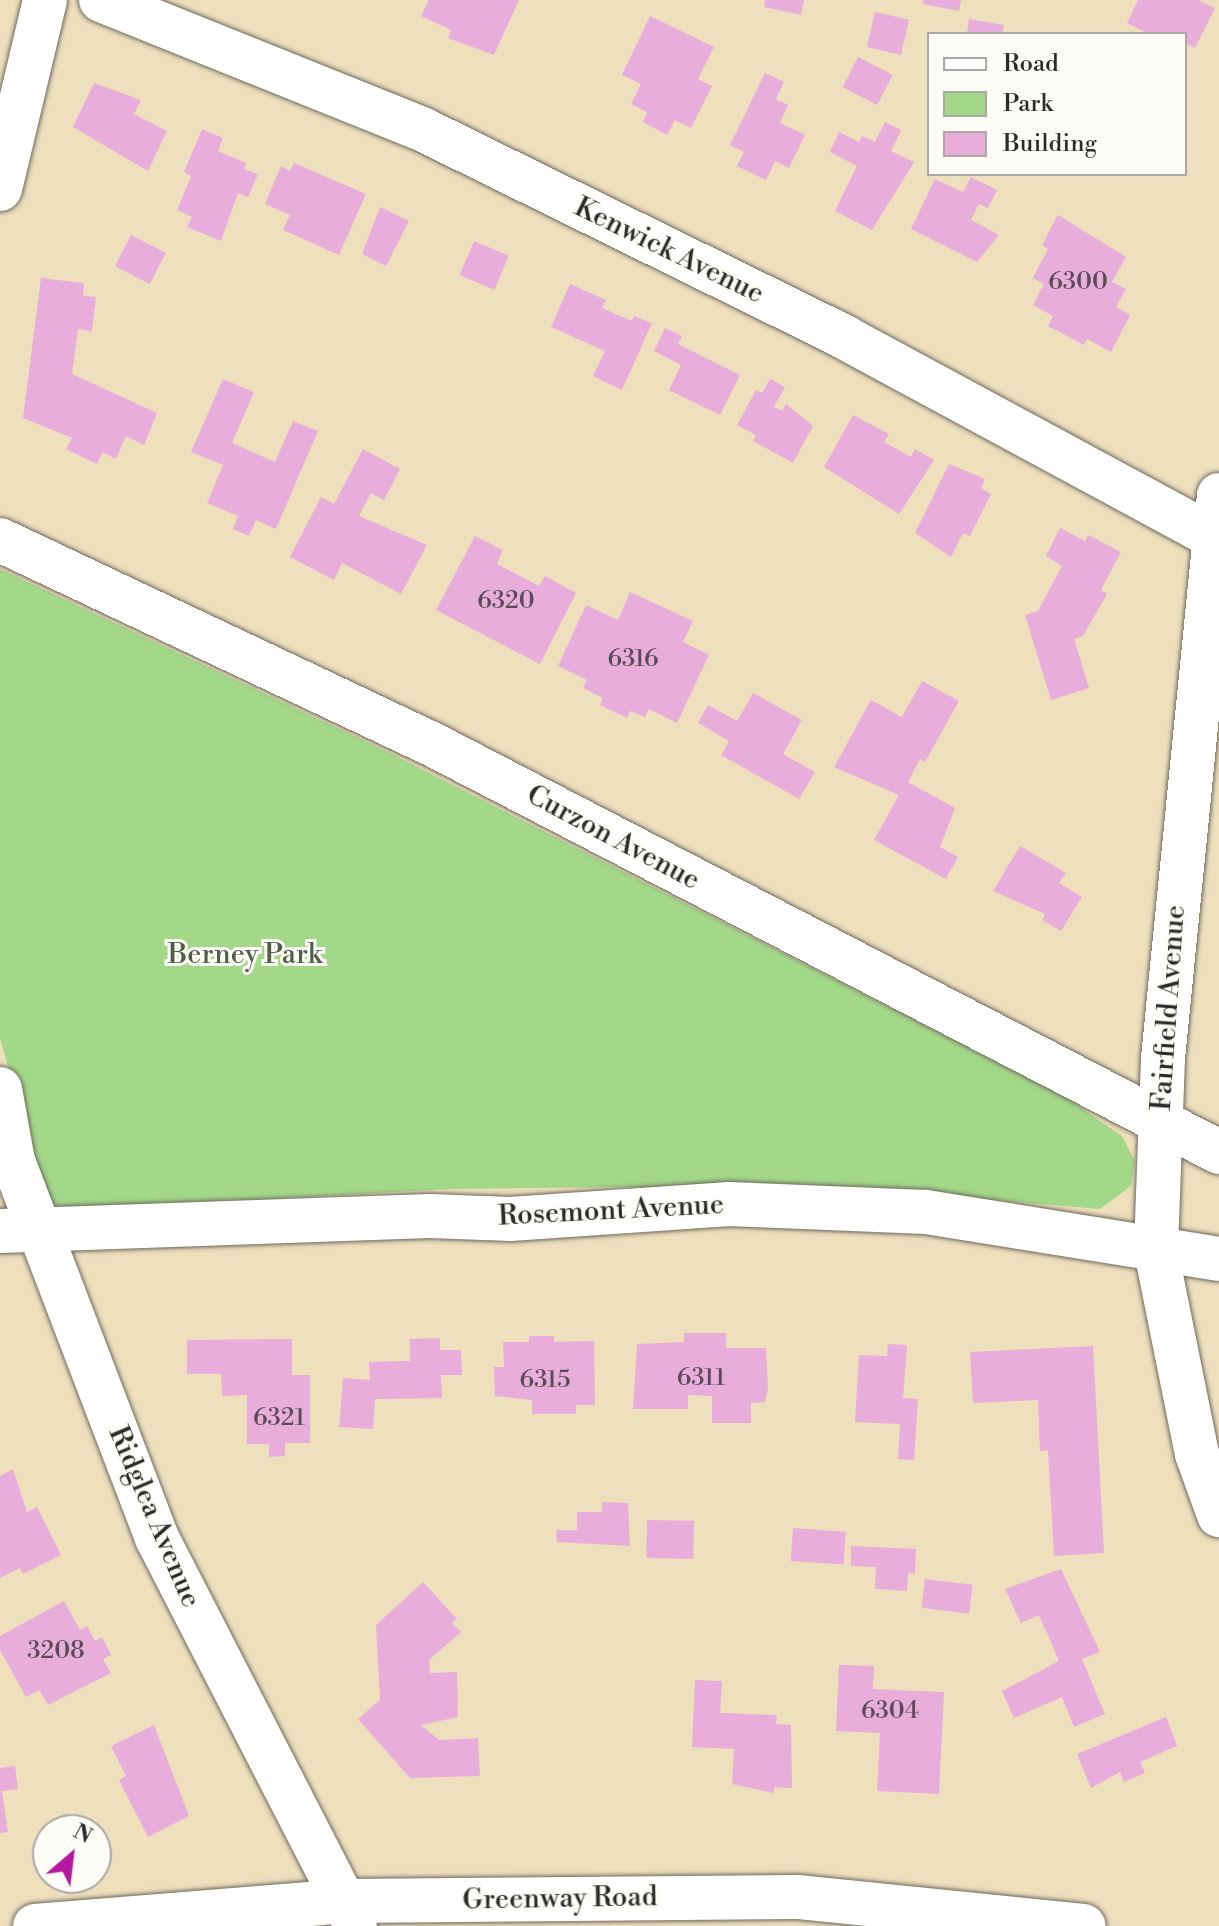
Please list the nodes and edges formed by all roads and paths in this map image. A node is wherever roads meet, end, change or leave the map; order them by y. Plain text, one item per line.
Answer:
1 (45, 0) edge
2 (101, 0) edge
3 (0, 189) edge
4 (1219, 495) edge
5 (1217, 539) edge
6 (0, 540) edge
7 (0, 1089) edge
8 (1161, 1123) junction
9 (1219, 1152) edge
10 (19, 1230) edge
11 (1156, 1251) junction
12 (1219, 1259) edge
13 (1219, 1515) edge
14 (350, 1914) edge
15 (35, 1926) edge
16 (1084, 1926) edge

1 - 3 street
2 - 5 street, Kenwick Avenue
4 - 5 street, Fairfield Avenue
5 - 8 street, Fairfield Avenue
6 - 8 street, Curzon Avenue
7 - 10 street, Ridglea Avenue
8 - 9 street, Curzon Avenue
8 - 11 street, Fairfield Avenue
10 - 11 street, Rosemont Avenue
10 - 14 street, Ridglea Avenue
11 - 12 street, Rosemont Avenue
11 - 13 street, Fairfield Avenue
14 - 15 street, Greenway Road
14 - 16 street, Greenway Road

